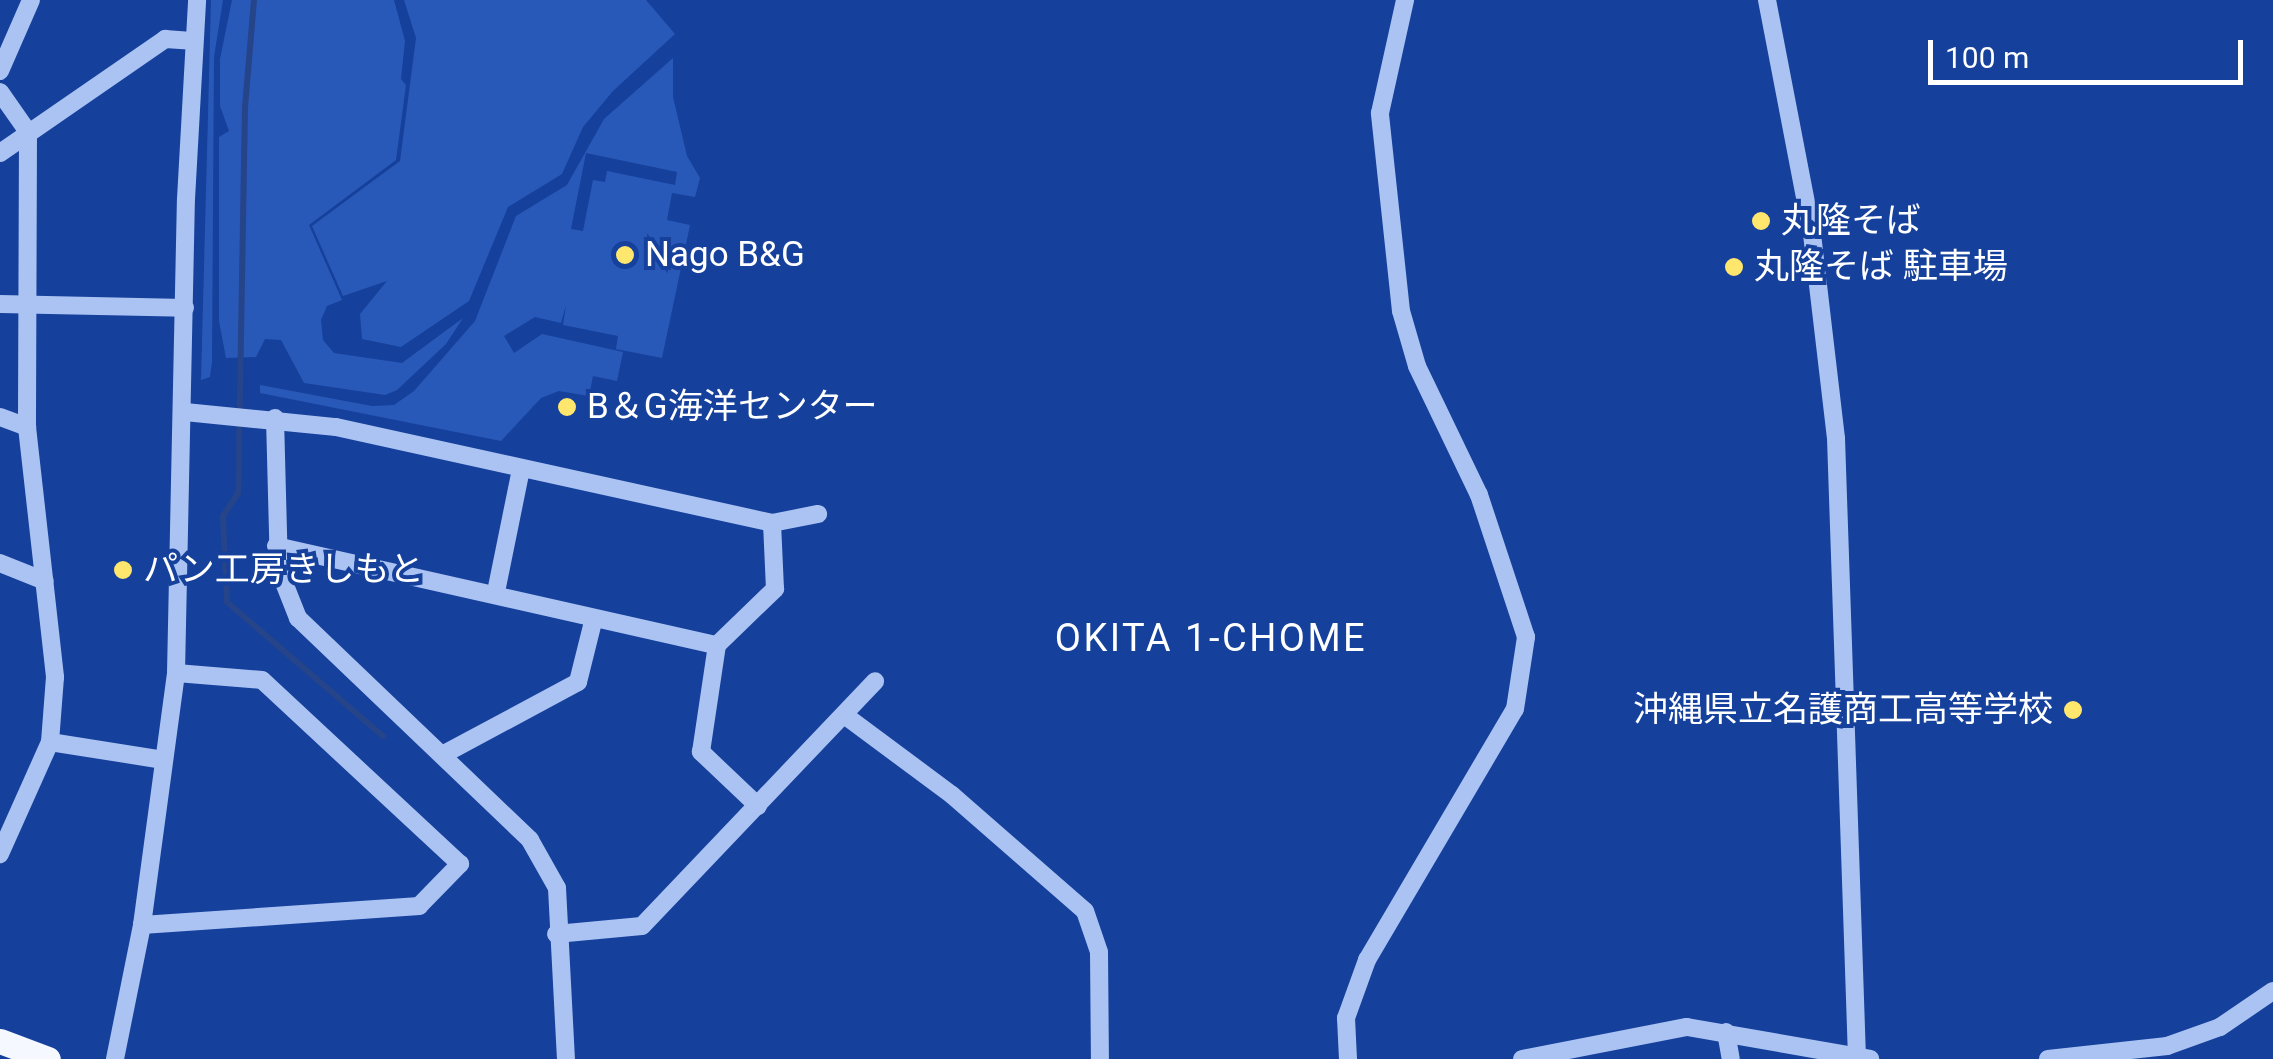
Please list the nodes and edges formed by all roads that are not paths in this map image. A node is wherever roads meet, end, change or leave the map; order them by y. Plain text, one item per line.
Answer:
1 (31, 0) edge
2 (197, 0) edge
3 (1405, 0) edge
4 (1767, 0) edge
5 (192, 41) junction
6 (0, 71) edge
7 (0, 92) edge
8 (28, 132) junction
9 (0, 153) edge
10 (24, 302) junction
11 (0, 304) edge
12 (184, 308) junction
13 (185, 412) junction
14 (0, 417) edge
15 (266, 418) junction
16 (27, 428) junction
17 (521, 470) junction
18 (818, 514) dead end
19 (772, 522) junction
20 (276, 546) junction
21 (0, 563) edge
22 (45, 580) junction
23 (496, 592) junction
24 (593, 622) junction
25 (717, 646) junction
26 (176, 673) junction
27 (875, 681) dead end
28 (847, 717) junction
29 (50, 742) junction
30 (444, 754) junction
31 (164, 760) junction
32 (758, 806) junction
33 (0, 854) edge
34 (142, 925) junction
35 (556, 934) junction
36 (2273, 991) edge
37 (1726, 1032) junction
38 (0, 1041) edge
39 (48, 1059) edge
40 (115, 1059) edge
41 (566, 1059) edge
42 (1100, 1059) edge
43 (1348, 1059) edge
44 (1522, 1059) edge
45 (1731, 1059) edge
46 (1857, 1059) edge
47 (1870, 1059) edge
48 (2048, 1059) edge
49 (2095, 1059) edge

1 - 6 street
2 - 5 street
3 - 43 street
4 - 46 street
5 - 8 street
5 - 12 street
7 - 8 street
8 - 9 street
8 - 10 street
10 - 11 street
10 - 12 street
10 - 16 street
12 - 13 street
13 - 15 street
13 - 26 street
14 - 16 street
15 - 17 street
15 - 20 street
16 - 22 street
17 - 19 street
17 - 23 street
18 - 19 street
19 - 25 street
20 - 23 street
20 - 30 street
21 - 22 street
22 - 29 street
23 - 24 street
24 - 25 street
24 - 30 street
25 - 32 street
26 - 31 street
26 - 34 street
27 - 28 street
28 - 32 street
28 - 42 street
29 - 31 street
29 - 33 street
30 - 35 street
31 - 34 street
32 - 35 street
34 - 40 street
35 - 41 street
36 - 49 street
37 - 44 street
37 - 45 street
37 - 46 street
38 - 39 main road
46 - 47 street
48 - 49 street

